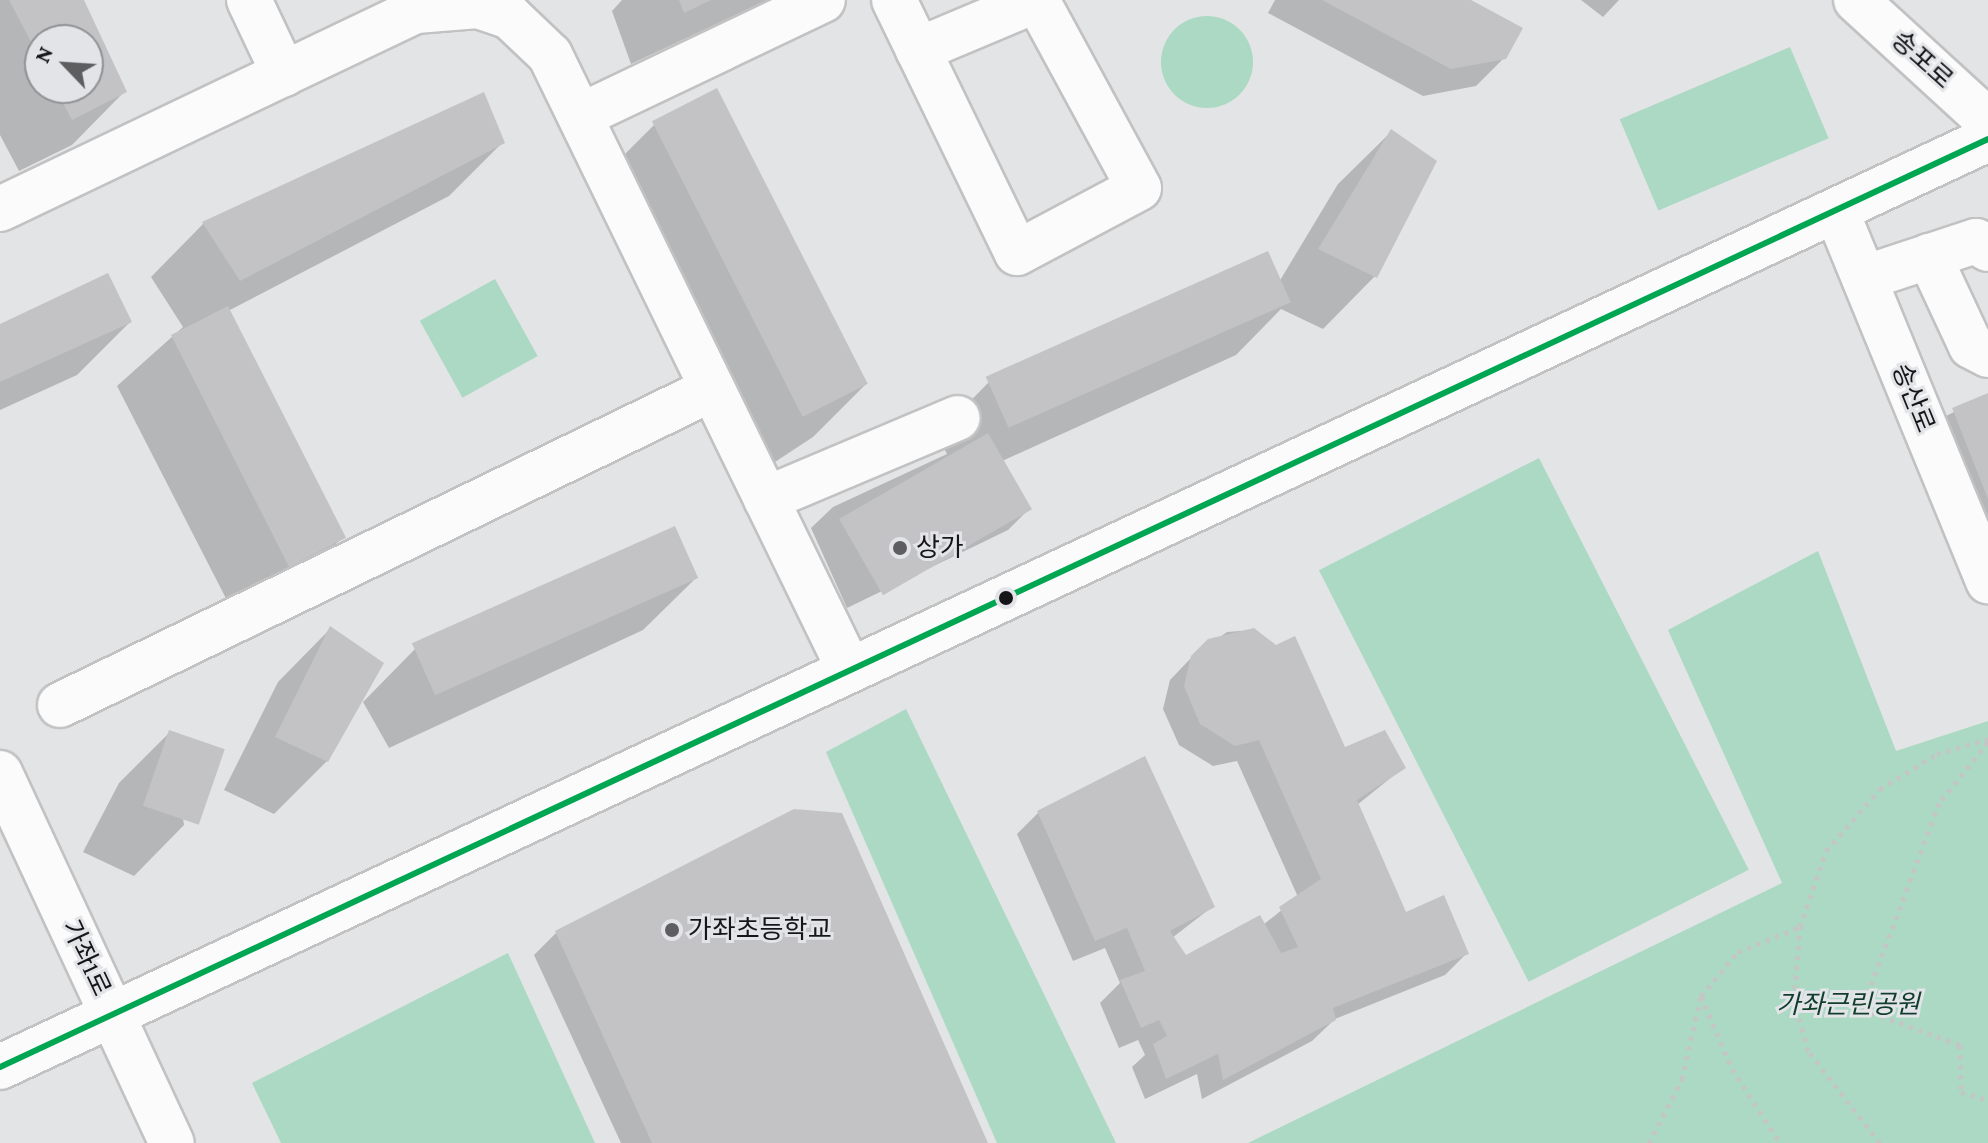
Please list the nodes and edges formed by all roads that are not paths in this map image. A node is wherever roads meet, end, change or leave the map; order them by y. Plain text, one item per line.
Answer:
1 (249, 0) edge
2 (823, 0) edge
3 (894, 0) edge
4 (1037, 0) edge
5 (1856, 0) edge
6 (918, 50) junction
7 (284, 74) junction
8 (580, 116) junction
9 (1988, 121) edge
10 (1988, 139) edge
11 (2, 202) edge
12 (1838, 215) junction
13 (1988, 249) edge
14 (1929, 256) junction
15 (1864, 278) junction
16 (1988, 355) edge
17 (712, 389) junction
18 (958, 418) dead end
19 (766, 499) junction
20 (1988, 581) edge
21 (849, 669) junction
22 (60, 705) dead end
23 (0, 773) edge
24 (113, 1016) junction
25 (0, 1067) edge
26 (172, 1143) edge

1 - 7 street
2 - 8 street
3 - 6 street
4 - 6 street
4 - 6 street
5 - 9 street, 송포로
7 - 8 street
7 - 11 street
8 - 17 street
10 - 12 street
12 - 15 street, 송산로
12 - 21 street
13 - 14 street
14 - 15 street
14 - 16 street
15 - 20 street, 송산로
17 - 19 street
17 - 22 street
18 - 19 street
19 - 21 street
21 - 24 street
23 - 24 street, 가좌1로
24 - 25 street
24 - 26 street, 가좌1로

